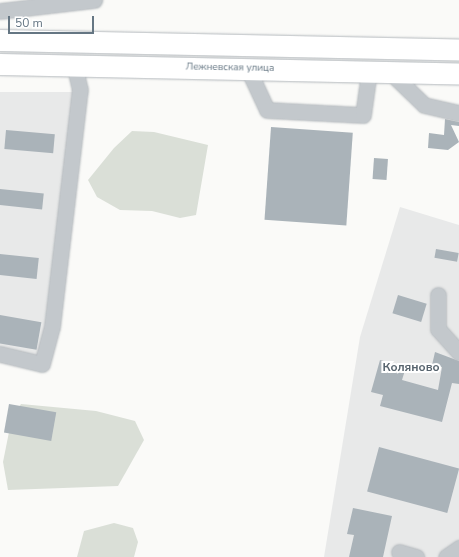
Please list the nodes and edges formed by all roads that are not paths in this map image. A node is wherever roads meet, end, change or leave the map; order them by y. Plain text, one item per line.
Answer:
1 (94, 0) edge
2 (0, 11) edge
3 (0, 40) edge
4 (459, 50) edge
5 (0, 64) edge
6 (74, 65) junction
7 (248, 69) junction
8 (369, 72) junction
9 (390, 72) junction
10 (459, 74) edge
11 (459, 113) edge
12 (438, 295) dead end
13 (459, 352) edge
14 (0, 354) edge
15 (459, 548) edge
16 (399, 552) dead end
17 (416, 557) edge
18 (446, 557) edge

1 - 2 street
3 - 4 highway
5 - 6 highway, Лежневская улица
6 - 7 highway, Лежневская улица
6 - 14 street
7 - 8 highway, Лежневская улица
7 - 8 street
8 - 9 highway, Лежневская улица
9 - 10 highway, Лежневская улица
9 - 11 street
12 - 13 street
15 - 18 street
16 - 17 street

